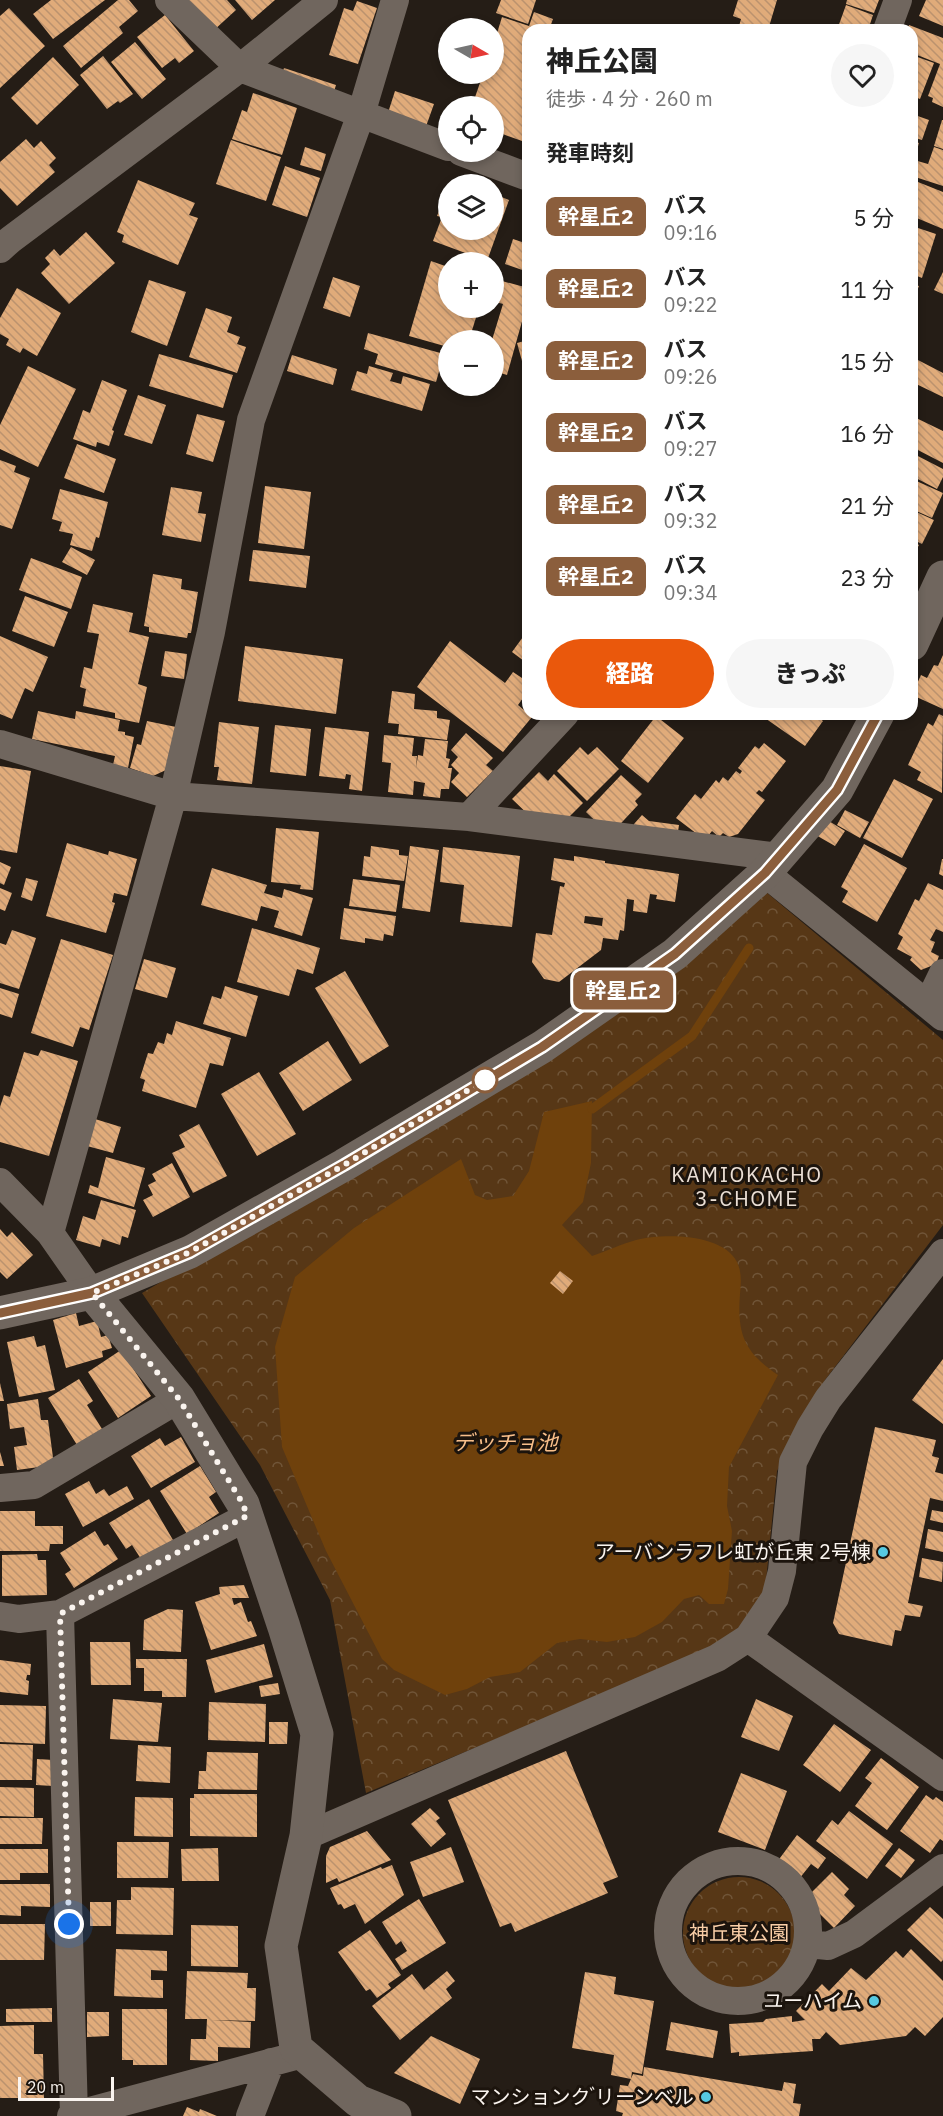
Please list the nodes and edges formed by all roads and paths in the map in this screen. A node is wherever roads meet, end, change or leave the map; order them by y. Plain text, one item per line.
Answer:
1 (169, 0) edge
2 (324, 0) edge
3 (395, 0) edge
4 (898, 0) edge
5 (889, 24) edge
6 (240, 68) junction
7 (361, 114) junction
8 (438, 143) edge
9 (488, 162) edge
10 (522, 175) edge
11 (3, 239) edge
12 (943, 577) edge
13 (918, 631) edge
14 (559, 720) edge
15 (875, 720) edge
16 (0, 744) edge
17 (173, 796) junction
18 (469, 817) junction
19 (772, 865) junction
20 (943, 973) edge
21 (935, 1010) edge
22 (0, 1182) edge
23 (50, 1233) junction
24 (943, 1252) edge
25 (92, 1293) junction
26 (0, 1313) edge
27 (179, 1399) junction
28 (0, 1488) edge
29 (247, 1516) junction
30 (60, 1614) junction
31 (0, 1616) edge
32 (748, 1638) junction
33 (943, 1777) edge
34 (306, 1836) junction
35 (943, 1868) edge
36 (808, 1944) junction
37 (303, 2054) junction
38 (271, 2062) junction
39 (72, 2116) edge
40 (250, 2116) edge
41 (395, 2116) edge

1 - 6 street
2 - 6 street
3 - 7 street
4 - 5 street
6 - 7 street
6 - 11 street
7 - 8 street
7 - 17 street
9 - 10 street
12 - 13 street
14 - 18 street
15 - 19 street
16 - 17 street
17 - 18 street
17 - 23 street
18 - 19 street
19 - 21 street
19 - 25 street
20 - 21 street
22 - 23 street
23 - 25 street
24 - 32 street
25 - 26 street
25 - 27 street
27 - 28 street
27 - 29 street
29 - 30 street
29 - 34 street
30 - 31 street
30 - 39 street
32 - 33 street
32 - 34 street
34 - 37 street
35 - 36 street
36 - 36 street
37 - 38 street
37 - 41 street
38 - 39 street
38 - 40 street

